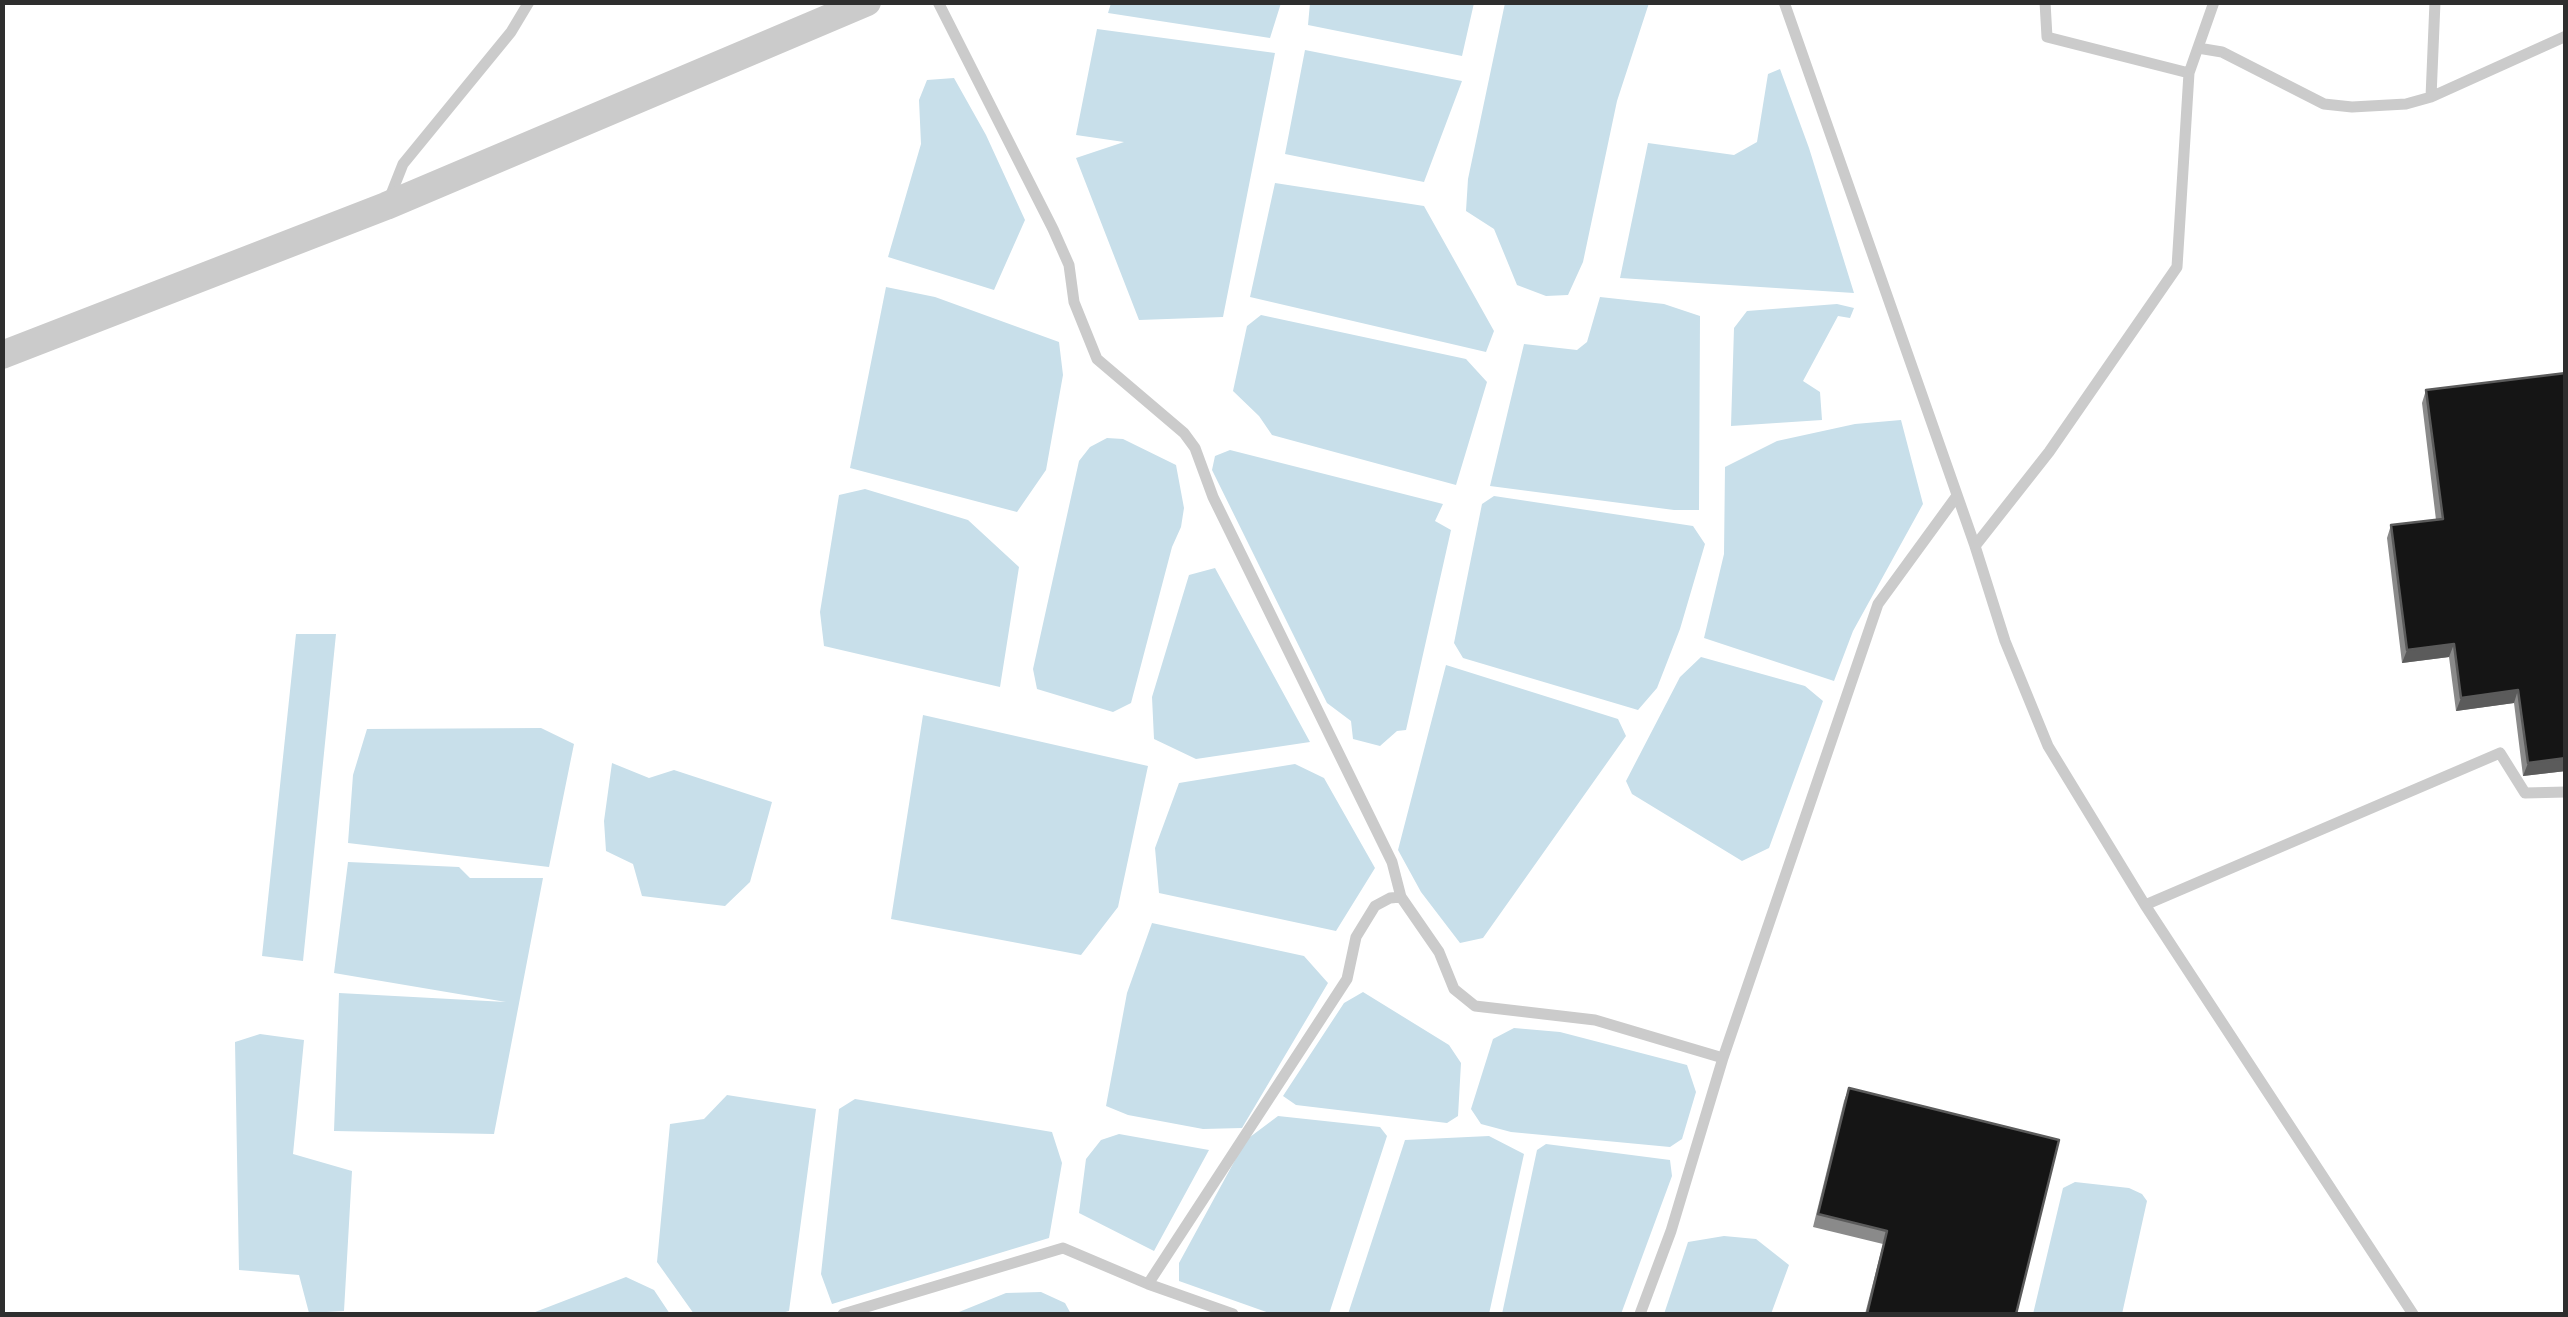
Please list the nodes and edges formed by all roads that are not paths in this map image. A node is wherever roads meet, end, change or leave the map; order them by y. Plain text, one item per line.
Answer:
1 (529, 2) edge
2 (867, 2) edge
3 (938, 2) edge
4 (1784, 2) edge
5 (2045, 2) edge
6 (2214, 2) edge
7 (2436, 2) edge
8 (2566, 36) edge
9 (2198, 48) junction
10 (2189, 73) junction
11 (2431, 97) junction
12 (386, 206) junction
13 (2, 355) edge
14 (1956, 496) junction
15 (1976, 546) junction
16 (2566, 792) edge
17 (1401, 897) junction
18 (2145, 906) junction
19 (1723, 1058) junction
20 (1148, 1284) junction
21 (843, 1314) edge
22 (1233, 1314) edge
23 (1640, 1314) edge
24 (2412, 1314) edge

1 - 12 lane
2 - 12 street
3 - 17 lane
4 - 14 lane
5 - 10 lane
6 - 9 lane
7 - 11 lane
8 - 11 lane
9 - 10 lane
9 - 11 lane
10 - 15 lane
12 - 13 street
14 - 15 lane
14 - 19 lane
15 - 18 lane
16 - 18 lane
17 - 19 lane
17 - 20 lane
18 - 24 lane
19 - 23 lane
20 - 21 lane
20 - 22 lane

